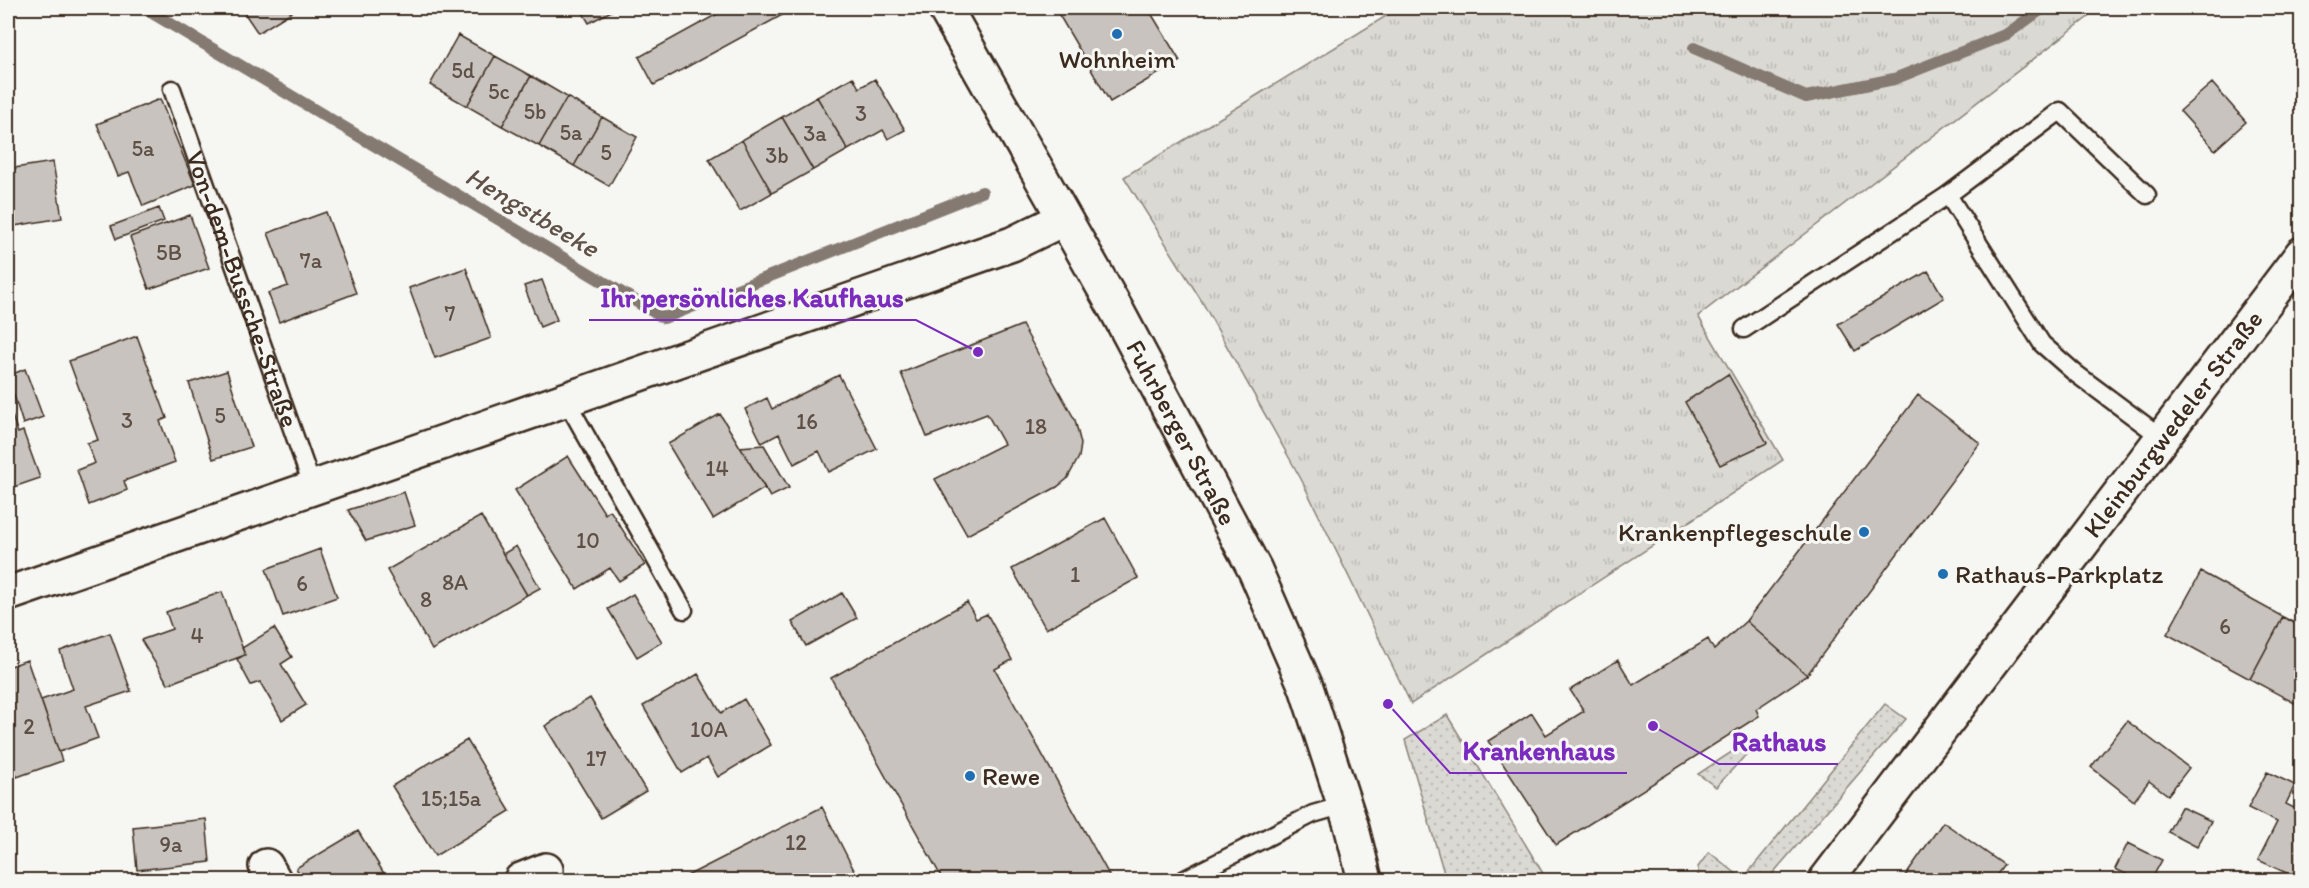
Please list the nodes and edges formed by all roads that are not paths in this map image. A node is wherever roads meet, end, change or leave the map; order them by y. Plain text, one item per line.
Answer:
1 (945, 8) edge
2 (172, 89) dead end
3 (1948, 195) junction
4 (2147, 195) dead end
5 (1063, 219) junction
6 (2301, 254) edge
7 (1744, 329) dead end
8 (566, 400) junction
9 (2161, 437) junction
10 (313, 488) junction
11 (8, 594) edge
12 (684, 610) dead end
13 (1344, 805) junction
14 (1183, 880) edge
15 (1365, 880) edge
16 (1826, 880) edge

1 - 5 street, Fuhrberger Straße
2 - 10 lane, Von-dem-Bussche-Straße
3 - 4 lane
3 - 7 lane
3 - 9 lane
5 - 8 street
5 - 13 street, Fuhrberger Straße
6 - 9 street, Kleinburgwedeler Straße
8 - 10 street
8 - 12 lane
9 - 16 street, Kleinburgwedeler Straße
10 - 11 street
13 - 14 lane
13 - 15 street, Fuhrberger Straße

